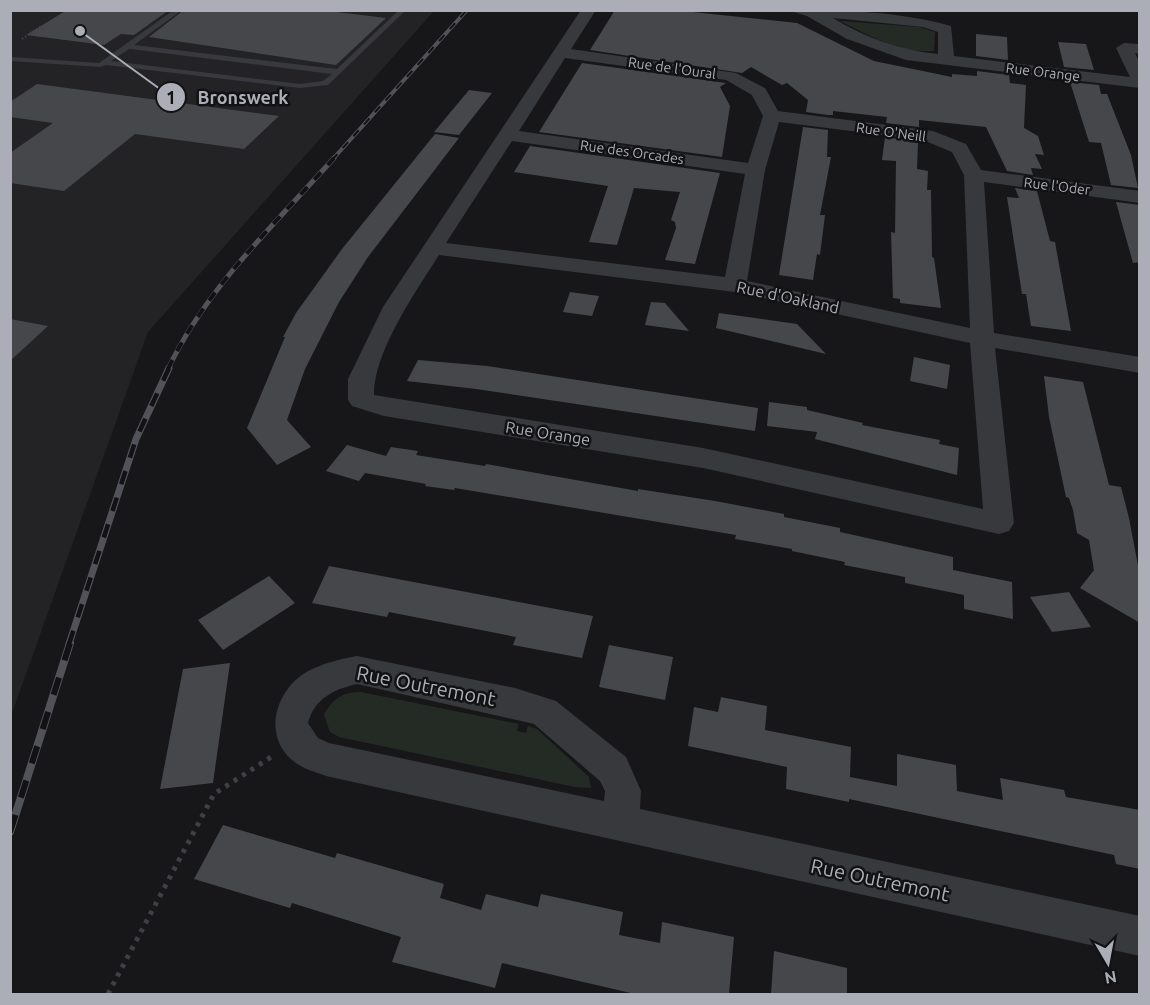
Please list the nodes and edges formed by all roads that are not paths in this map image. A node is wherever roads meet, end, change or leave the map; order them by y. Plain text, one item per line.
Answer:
1 (179, 10) edge
2 (403, 10) edge
3 (589, 10) edge
4 (794, 10) edge
5 (811, 12) junction
6 (130, 47) junction
7 (1140, 49) edge
8 (562, 53) junction
9 (10, 59) edge
10 (946, 60) junction
11 (106, 63) junction
12 (339, 72) junction
13 (1140, 82) edge
14 (772, 116) junction
15 (508, 135) junction
16 (755, 170) junction
17 (974, 175) junction
18 (1140, 197) edge
19 (432, 248) junction
20 (735, 285) junction
21 (982, 338) junction
22 (1140, 365) edge
23 (621, 823) junction
24 (1140, 936) edge

1 - 6 lane
2 - 12 lane
3 - 8 street, Rue Orange
4 - 5 street, Rue Orange
5 - 10 street, Rue Orange
5 - 10 street, Rue Orange
6 - 11 lane
6 - 12 lane
7 - 13 street
8 - 14 street, Rue de l'Oural
8 - 15 street, Rue Orange
9 - 11 lane
10 - 13 street, Rue Orange
11 - 12 lane
14 - 16 street
14 - 17 street, Rue O'Neill
15 - 16 street, Rue des Orcades
15 - 19 street, Rue Orange
16 - 20 street
17 - 18 street, Rue l'Oder
17 - 21 street, Rue O'Neill
19 - 20 street, Rue d'Oakland
19 - 21 street, Rue Orange
20 - 21 street, Rue d'Oakland
21 - 22 street, Rue d'Oakland
23 - 23 street, Rue Outremont
23 - 24 street, Rue Outremont

